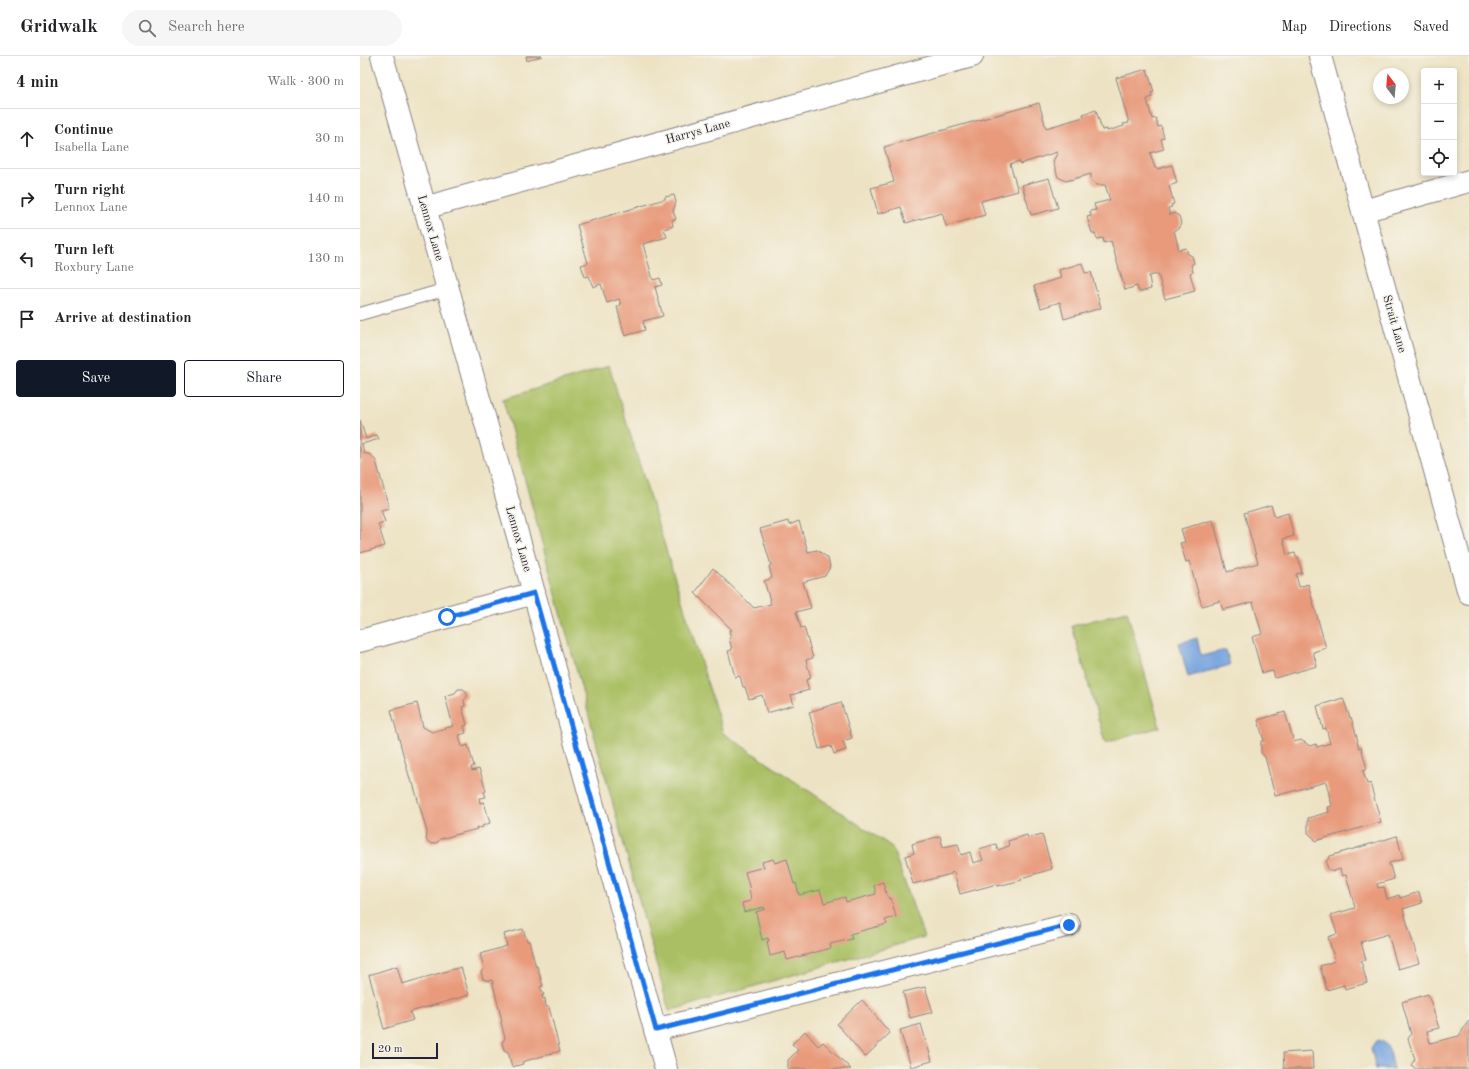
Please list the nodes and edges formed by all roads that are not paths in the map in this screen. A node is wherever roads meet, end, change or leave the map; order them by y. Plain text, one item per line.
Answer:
1 (382, 56) edge
2 (972, 56) edge
3 (1320, 56) edge
4 (1469, 181) edge
5 (424, 208) junction
6 (1363, 211) junction
7 (447, 289) junction
8 (360, 314) edge
9 (534, 593) junction
10 (1469, 593) edge
11 (360, 641) edge
12 (1069, 925) dead end
13 (656, 1030) junction
14 (666, 1069) edge

1 - 5 street, Lennox Lane
2 - 5 street, Harrys Lane
3 - 6 street, Strait Lane
4 - 6 street
5 - 7 street, Lennox Lane
6 - 10 street, Strait Lane
7 - 8 lane
7 - 9 street, Lennox Lane
9 - 11 street
9 - 13 street, Lennox Lane
12 - 13 street
13 - 14 street, Lennox Lane

